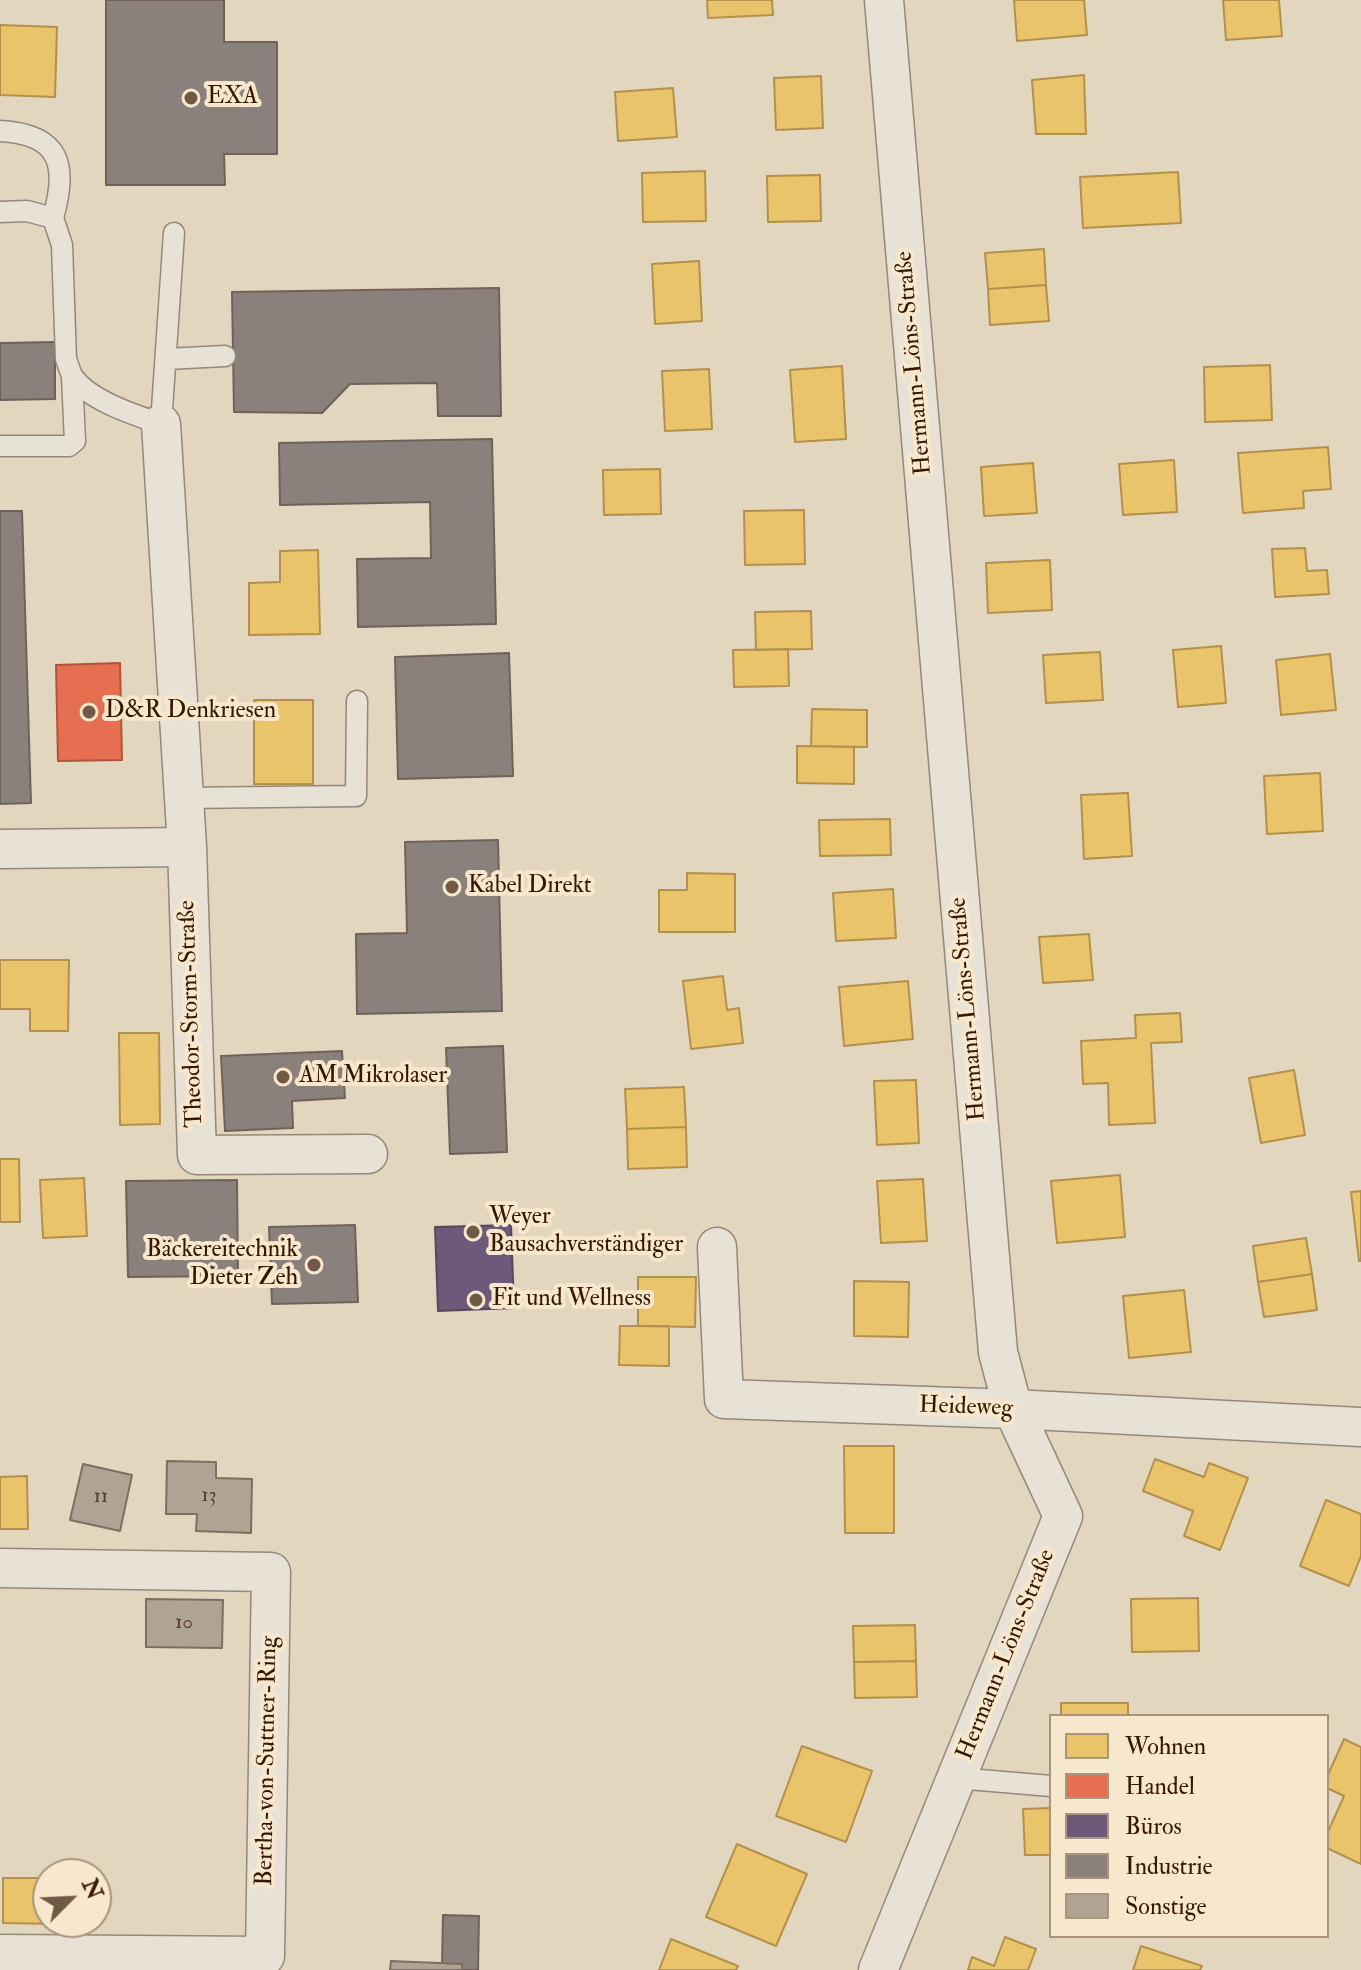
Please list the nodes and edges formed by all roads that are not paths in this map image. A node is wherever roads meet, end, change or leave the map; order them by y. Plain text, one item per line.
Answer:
1 (884, 0) edge
2 (0, 131) edge
3 (0, 212) edge
4 (53, 218) junction
5 (174, 233) dead end
6 (225, 356) dead end
7 (166, 359) junction
8 (72, 377) junction
9 (161, 424) junction
10 (0, 446) edge
11 (357, 701) dead end
12 (183, 798) junction
13 (187, 847) junction
14 (0, 849) edge
15 (368, 1154) dead end
16 (717, 1247) dead end
17 (1013, 1409) junction
18 (1361, 1427) edge
19 (0, 1568) edge
20 (956, 1778) junction
21 (1049, 1786) edge
22 (0, 1954) edge
23 (878, 1970) edge

1 - 17 street, Hermann-Löns-Straße
2 - 4 lane
3 - 4 lane
4 - 8 lane
5 - 7 lane
6 - 7 lane
7 - 9 lane
8 - 9 lane
8 - 10 lane
9 - 12 street, Theodor-Storm-Straße
11 - 12 lane
12 - 13 street, Theodor-Storm-Straße
13 - 14 street
13 - 15 street, Theodor-Storm-Straße
16 - 17 street, Heideweg
17 - 18 street, Heideweg
17 - 20 street, Hermann-Löns-Straße
19 - 22 street, Bertha-von-Suttner-Ring
20 - 21 lane
20 - 23 street, Hermann-Löns-Straße

